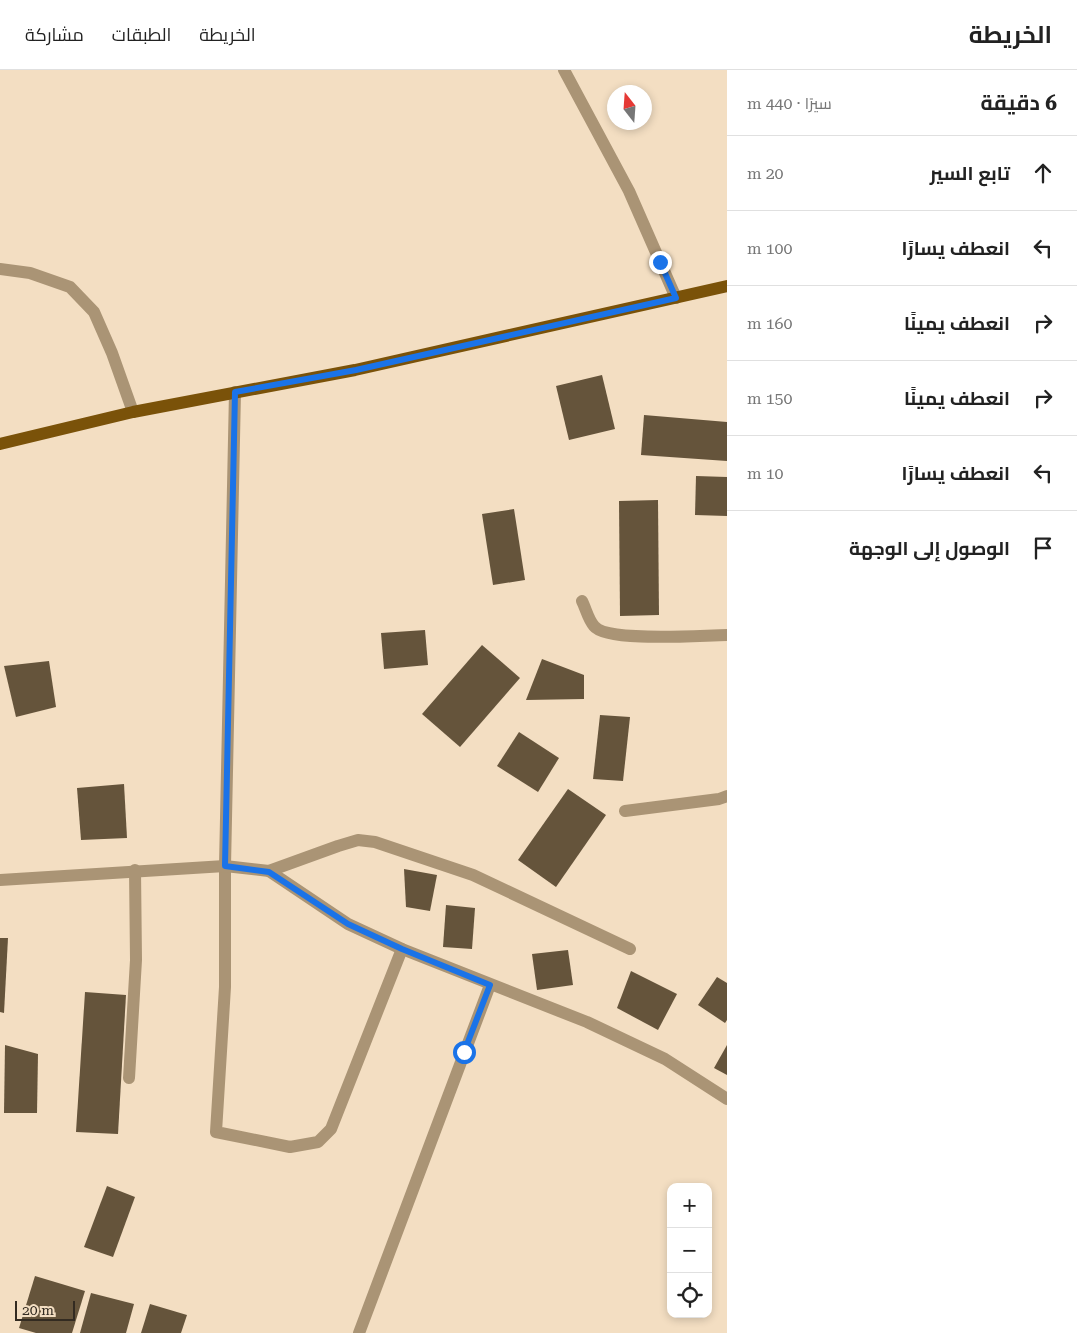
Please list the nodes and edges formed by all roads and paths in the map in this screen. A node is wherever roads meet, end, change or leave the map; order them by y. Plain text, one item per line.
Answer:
1 (564, 70) edge
2 (0, 269) edge
3 (727, 286) edge
4 (676, 298) junction
5 (235, 392) junction
6 (133, 412) junction
7 (0, 444) edge
8 (582, 601) dead end
9 (727, 635) edge
10 (727, 796) edge
11 (625, 811) dead end
12 (225, 866) junction
13 (135, 870) junction
14 (269, 872) junction
15 (0, 880) edge
16 (402, 949) junction
17 (630, 950) dead end
18 (490, 985) junction
19 (129, 1078) dead end
20 (727, 1099) edge
21 (359, 1333) edge

1 - 4 street
2 - 6 street
3 - 4 main road
4 - 5 main road
5 - 6 main road
5 - 12 street
6 - 7 main road
8 - 9 street
10 - 11 street
12 - 13 street
12 - 14 street
12 - 16 street
13 - 15 street
13 - 19 street
14 - 16 street
14 - 17 street
16 - 18 street
18 - 20 street
18 - 21 street

